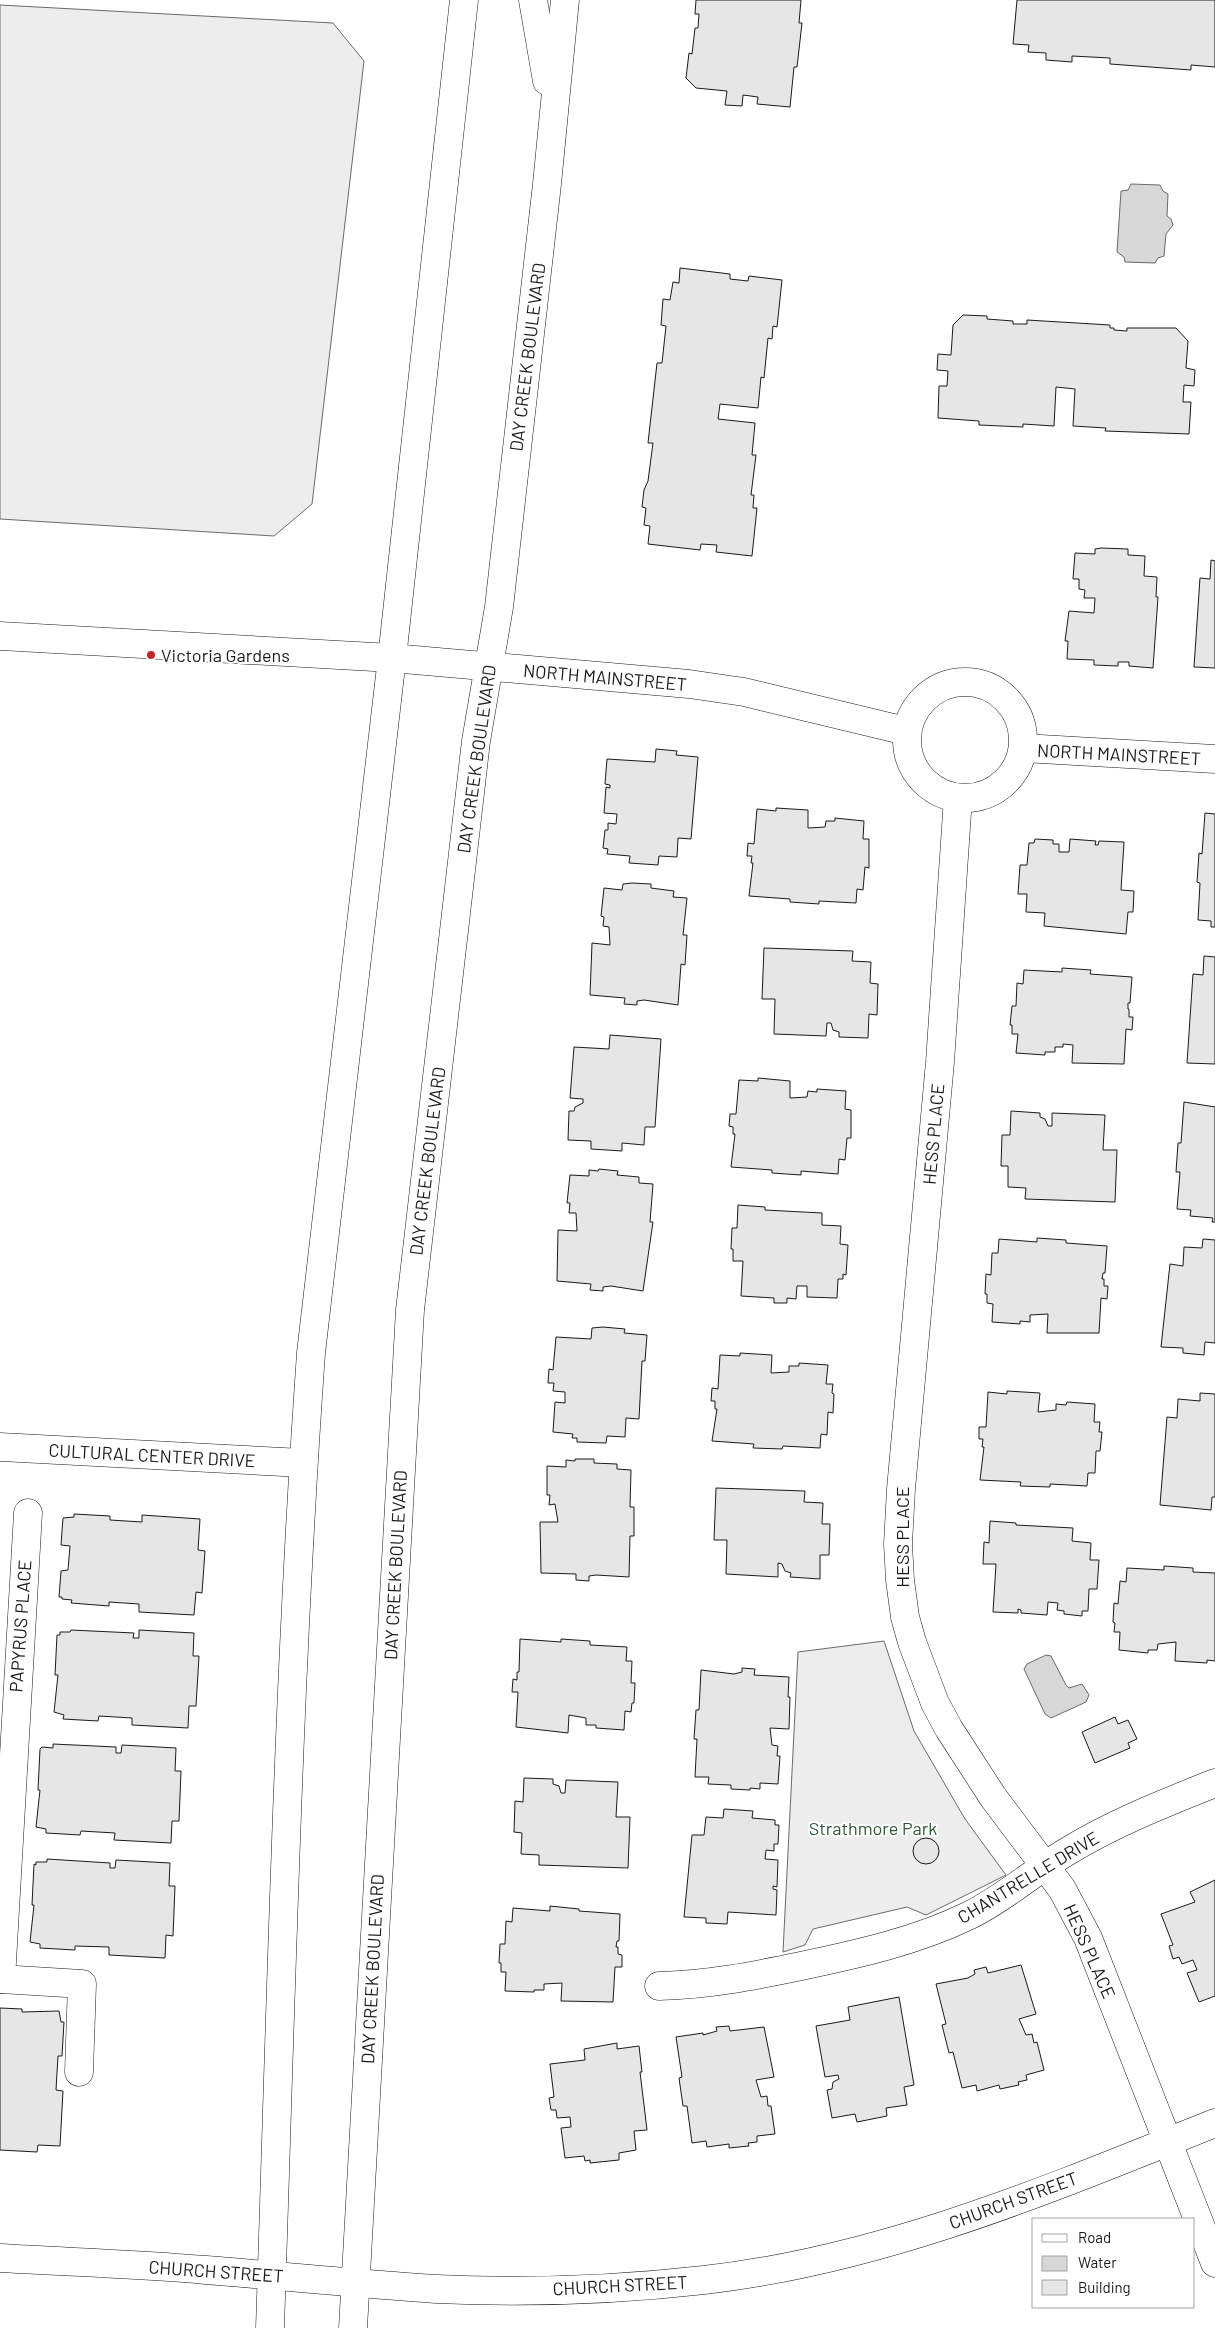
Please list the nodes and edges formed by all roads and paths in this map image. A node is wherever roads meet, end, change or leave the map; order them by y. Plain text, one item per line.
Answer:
1 (464, 0) edge
2 (533, 0) edge
3 (565, 0) edge
4 (553, 115) junction
5 (0, 636) edge
6 (392, 658) junction
7 (489, 666) junction
8 (906, 732) junction
9 (1023, 748) junction
10 (1215, 759) edge
11 (958, 798) junction
12 (0, 1447) edge
13 (303, 1463) junction
14 (28, 1513) dead end
15 (6, 1749) edge
16 (1215, 1783) edge
17 (1045, 1865) junction
18 (0, 1979) edge
19 (659, 1986) dead end
20 (78, 2072) dead end
21 (1215, 2123) edge
22 (1167, 2142) junction
23 (0, 2258) edge
24 (1215, 2263) edge
25 (272, 2275) junction
26 (355, 2282) junction
27 (270, 2328) edge
28 (353, 2328) edge

1 - 6 main road
2 - 4 main road
3 - 4 main road, DAY CREEK BOULEVARD
4 - 7 main road, DAY CREEK BOULEVARD
5 - 6 main road, NORTH MAINSTREET
6 - 7 main road, NORTH MAINSTREET
6 - 13 main road
7 - 8 main road, NORTH MAINSTREET
7 - 26 main road, DAY CREEK BOULEVARD
8 - 9 main road
8 - 11 main road
9 - 10 main road, NORTH MAINSTREET
9 - 11 main road
11 - 17 main road, HESS PLACE
12 - 13 main road, CULTURAL CENTER DRIVE
13 - 25 main road
14 - 15 main road, PAPYRUS PLACE
15 - 18 main road, PAPYRUS PLACE
16 - 17 main road, CHANTRELLE DRIVE
17 - 19 main road, CHANTRELLE DRIVE
17 - 22 main road, HESS PLACE
18 - 20 main road
21 - 22 main road, CHURCH STREET
22 - 24 main road, HESS PLACE
22 - 26 main road, CHURCH STREET
23 - 25 main road, CHURCH STREET
25 - 26 main road, CHURCH STREET
25 - 27 main road
26 - 28 main road, DAY CREEK BOULEVARD

